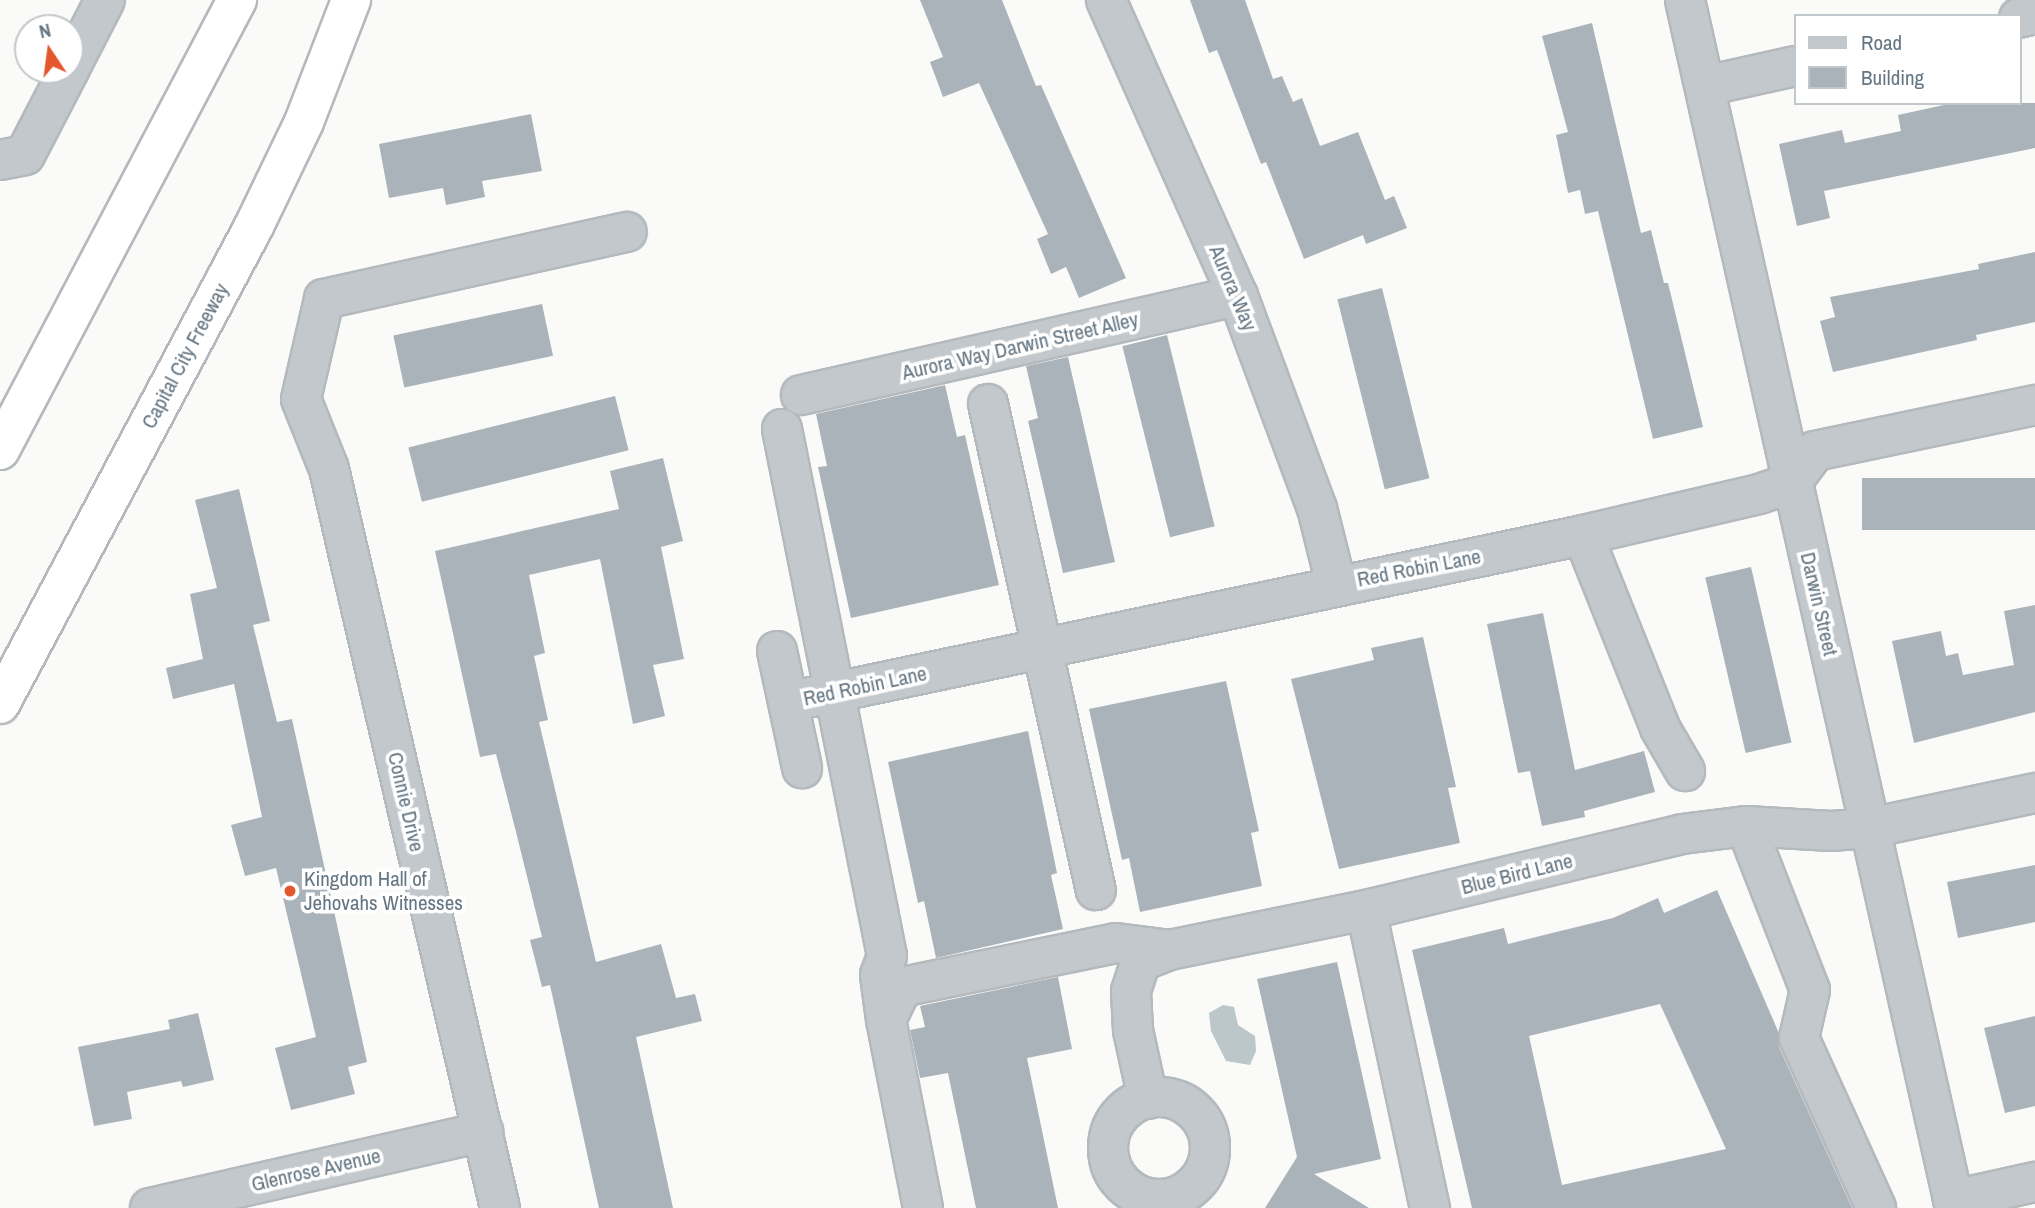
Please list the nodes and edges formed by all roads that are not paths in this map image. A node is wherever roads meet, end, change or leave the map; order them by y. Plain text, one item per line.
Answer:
1 (105, 0) edge
2 (237, 0) edge
3 (351, 0) edge
4 (363, 0) edge
5 (1106, 0) edge
6 (1685, 0) edge
7 (84, 40) edge
8 (1794, 66) edge
9 (62, 84) edge
10 (1705, 86) junction
11 (304, 122) junction
12 (0, 160) edge
13 (626, 232) dead end
14 (1238, 296) junction
15 (801, 395) dead end
16 (988, 404) dead end
17 (2035, 405) edge
18 (782, 429) dead end
19 (0, 450) edge
20 (1791, 483) junction
21 (1583, 535) junction
22 (1336, 584) junction
23 (1041, 648) junction
24 (777, 651) dead end
25 (837, 691) junction
26 (788, 702) junction
27 (0, 704) edge
28 (802, 768) dead end
29 (1685, 771) dead end
30 (2035, 793) edge
31 (1746, 826) junction
32 (1870, 828) junction
33 (1096, 890) dead end
34 (1366, 910) junction
35 (1169, 950) junction
36 (886, 1020) junction
37 (1148, 1099) dead end
38 (483, 1132) junction
39 (2035, 1182) edge
40 (1954, 1204) edge
41 (150, 1208) edge
42 (500, 1208) edge
43 (923, 1208) edge
44 (1430, 1208) edge
45 (1877, 1208) edge

1 - 7 street
2 - 19 highway
3 - 11 highway, Capital City Freeway
4 - 11 highway
5 - 14 street, Aurora Way
6 - 10 street, Darwin Street
8 - 10 street
9 - 12 street
10 - 20 street, Darwin Street
11 - 27 highway, Capital City Freeway
13 - 38 street, Connie Drive
14 - 15 street, Aurora Way Darwin Street Alley
14 - 22 street, Aurora Way
16 - 23 street
17 - 20 street
18 - 25 street
20 - 21 street, Red Robin Lane
20 - 32 street, Darwin Street
21 - 22 street, Red Robin Lane
21 - 29 street
22 - 23 street, Red Robin Lane
23 - 25 street, Red Robin Lane
23 - 33 street
24 - 26 street
25 - 26 street, Red Robin Lane
25 - 36 street
26 - 28 street
30 - 32 street, Blue Bird Lane
31 - 32 street, Blue Bird Lane
31 - 34 street, Blue Bird Lane
31 - 45 street
32 - 40 street, Darwin Street
34 - 35 street, Blue Bird Lane
34 - 44 street
35 - 36 street
35 - 37 street, Blue Bird Lane
36 - 43 street
38 - 41 street, Glenrose Avenue
38 - 42 street, Connie Drive
39 - 40 street

